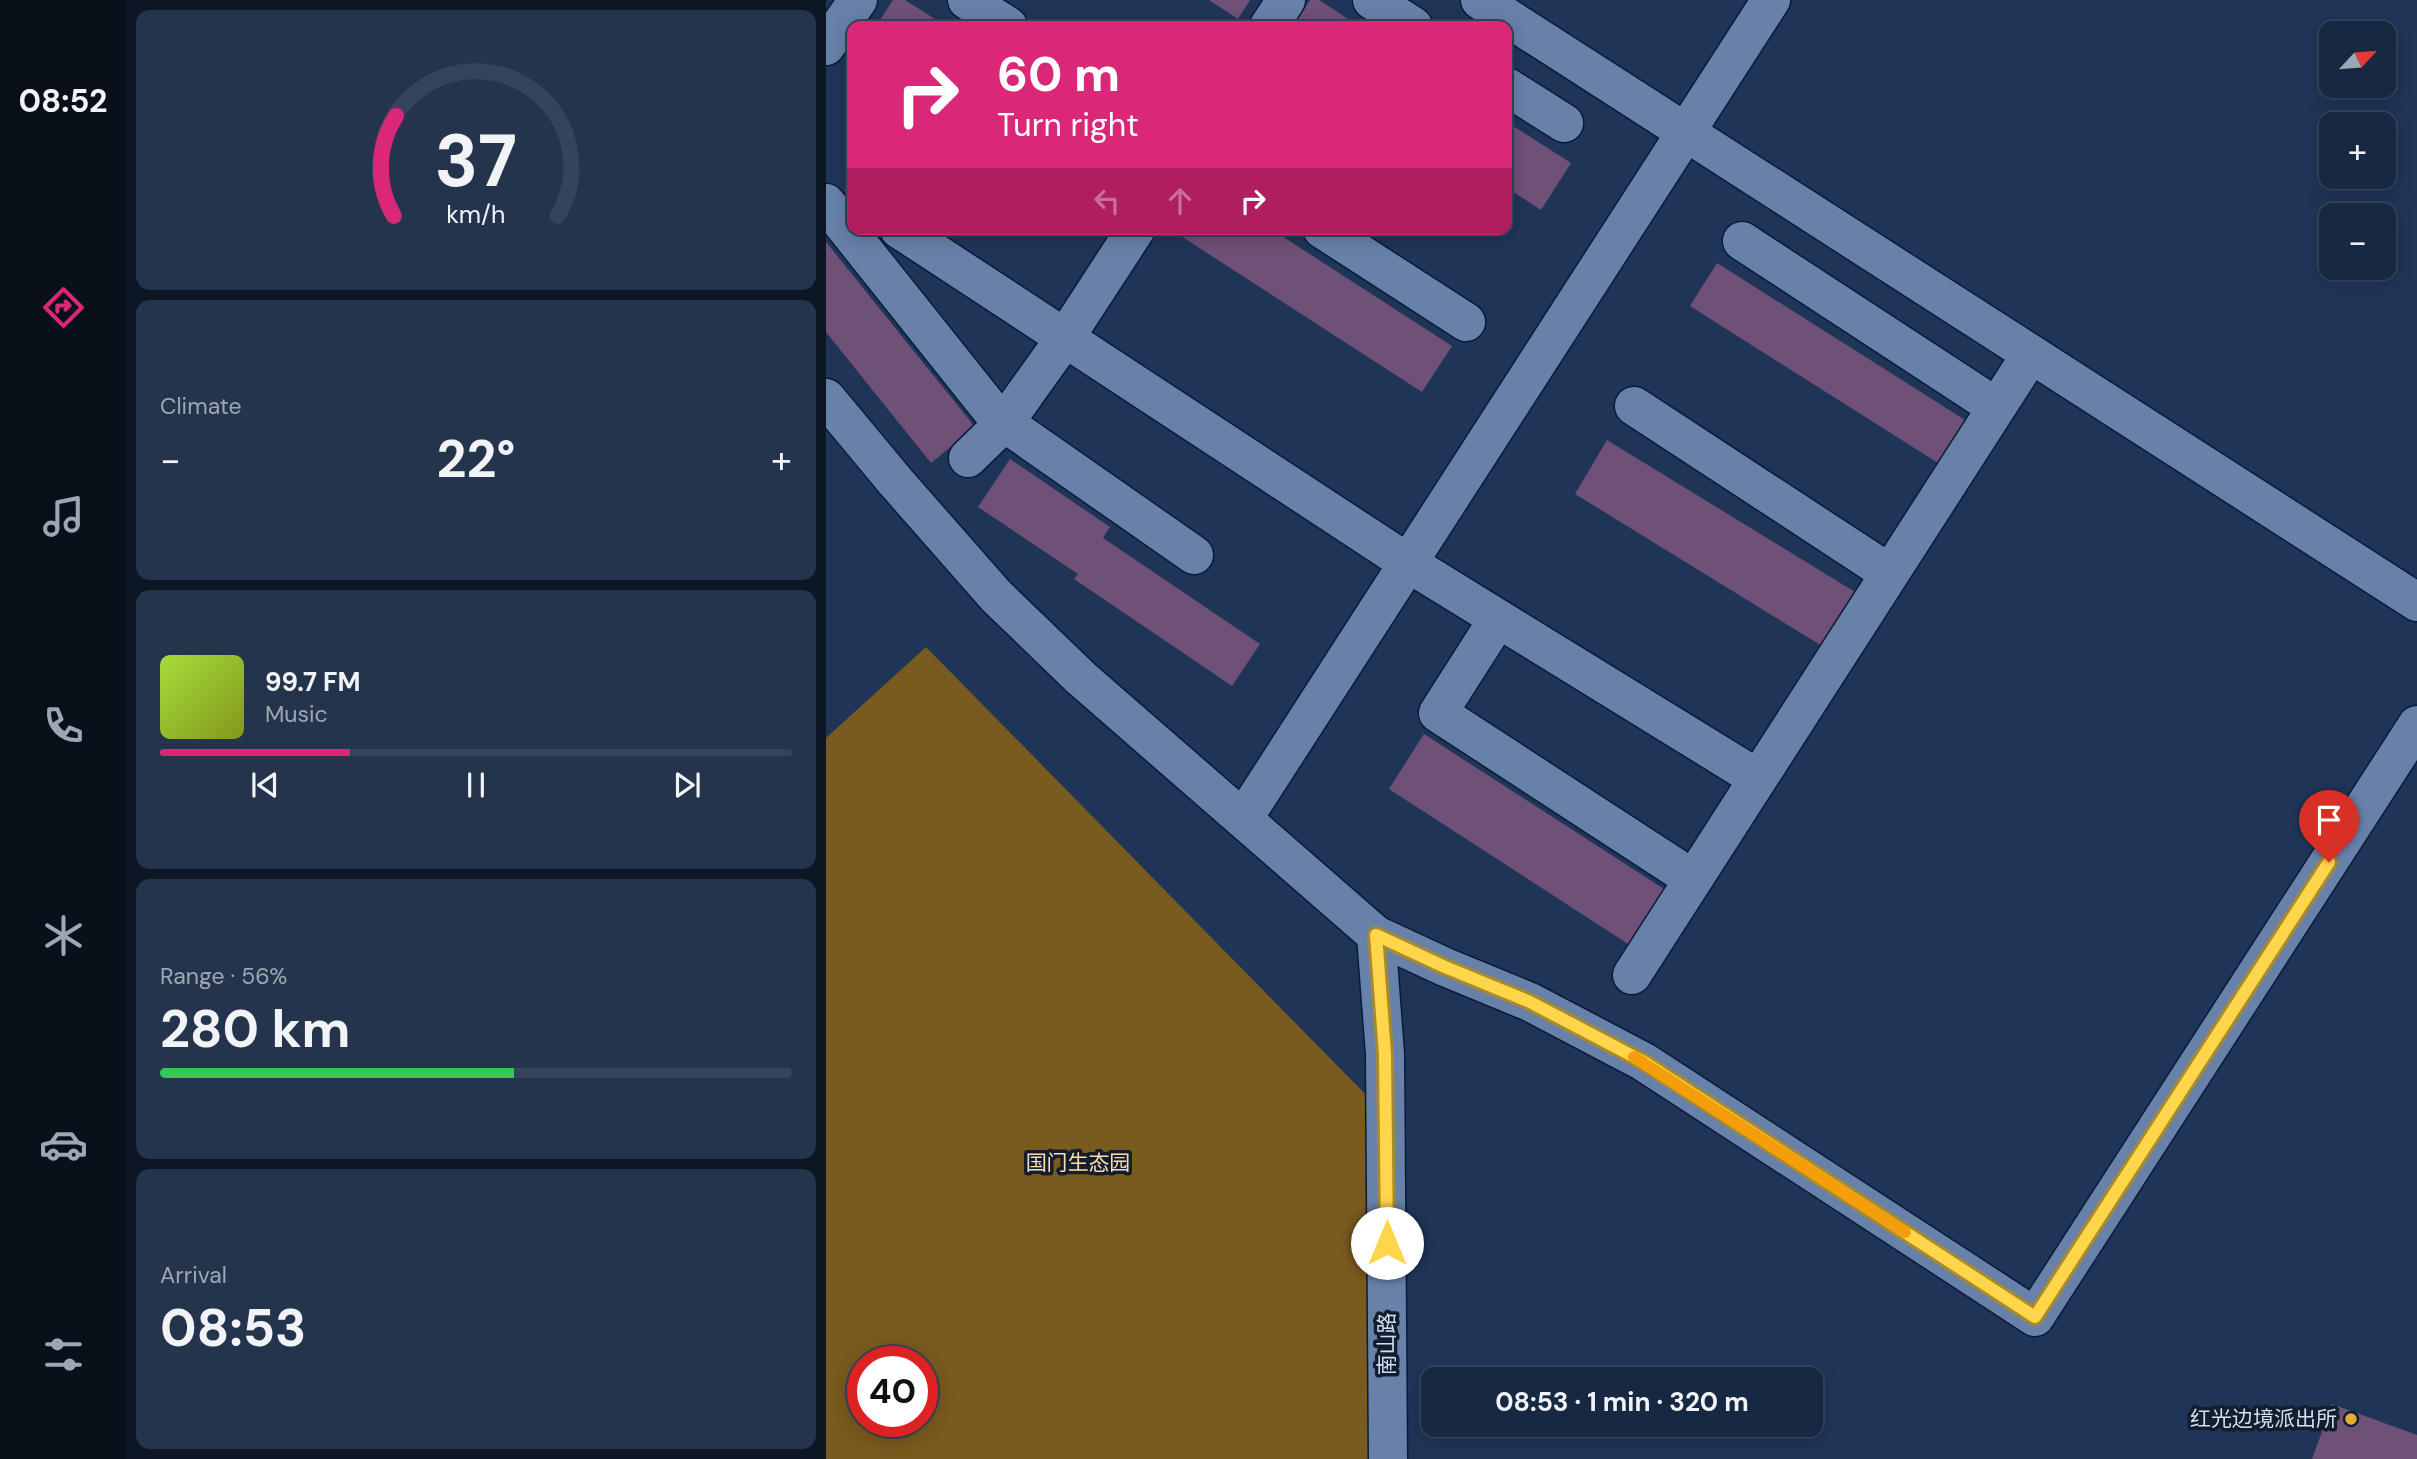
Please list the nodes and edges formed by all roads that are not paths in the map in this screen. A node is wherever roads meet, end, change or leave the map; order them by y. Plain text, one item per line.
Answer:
1 (858, 0) edge
2 (967, 0) edge
3 (1286, 0) edge
4 (1372, 0) edge
5 (1480, 0) edge
6 (1771, 0) edge
7 (1000, 21) edge
8 (1272, 21) edge
9 (1405, 21) edge
10 (826, 46) edge
11 (1512, 90) edge
12 (1564, 123) dead end
13 (1685, 132) junction
14 (826, 182) edge
15 (847, 196) edge
16 (826, 203) edge
17 (847, 229) edge
18 (852, 235) edge
19 (908, 235) edge
20 (1132, 235) edge
21 (1331, 235) edge
22 (1742, 241) dead end
23 (1466, 322) dead end
24 (1065, 338) junction
25 (2031, 354) junction
26 (826, 397) edge
27 (1634, 406) dead end
28 (1996, 407) junction
29 (1005, 422) junction
30 (968, 458) dead end
31 (1194, 555) dead end
32 (1408, 563) junction
33 (1889, 573) junction
34 (2417, 602) edge
35 (1499, 619) junction
36 (2417, 725) edge
37 (1757, 778) junction
38 (1243, 820) junction
39 (1693, 880) junction
40 (1376, 935) junction
41 (1632, 975) dead end
42 (1388, 1459) edge

1 - 10 street
2 - 7 street
3 - 8 street
4 - 9 street
5 - 13 street
6 - 13 street
11 - 12 street
13 - 25 street
13 - 32 street
14 - 15 street
16 - 17 street
18 - 29 street
19 - 24 street
20 - 24 street
21 - 23 street
22 - 28 street
24 - 29 street
24 - 32 street
25 - 28 street
25 - 34 street
26 - 38 street
27 - 33 street
28 - 33 street
29 - 30 street
29 - 31 street
32 - 35 street
32 - 38 street
33 - 37 street
35 - 37 street
35 - 39 street
36 - 40 street
37 - 39 street
38 - 40 street
39 - 41 street
40 - 42 street, 南山路

